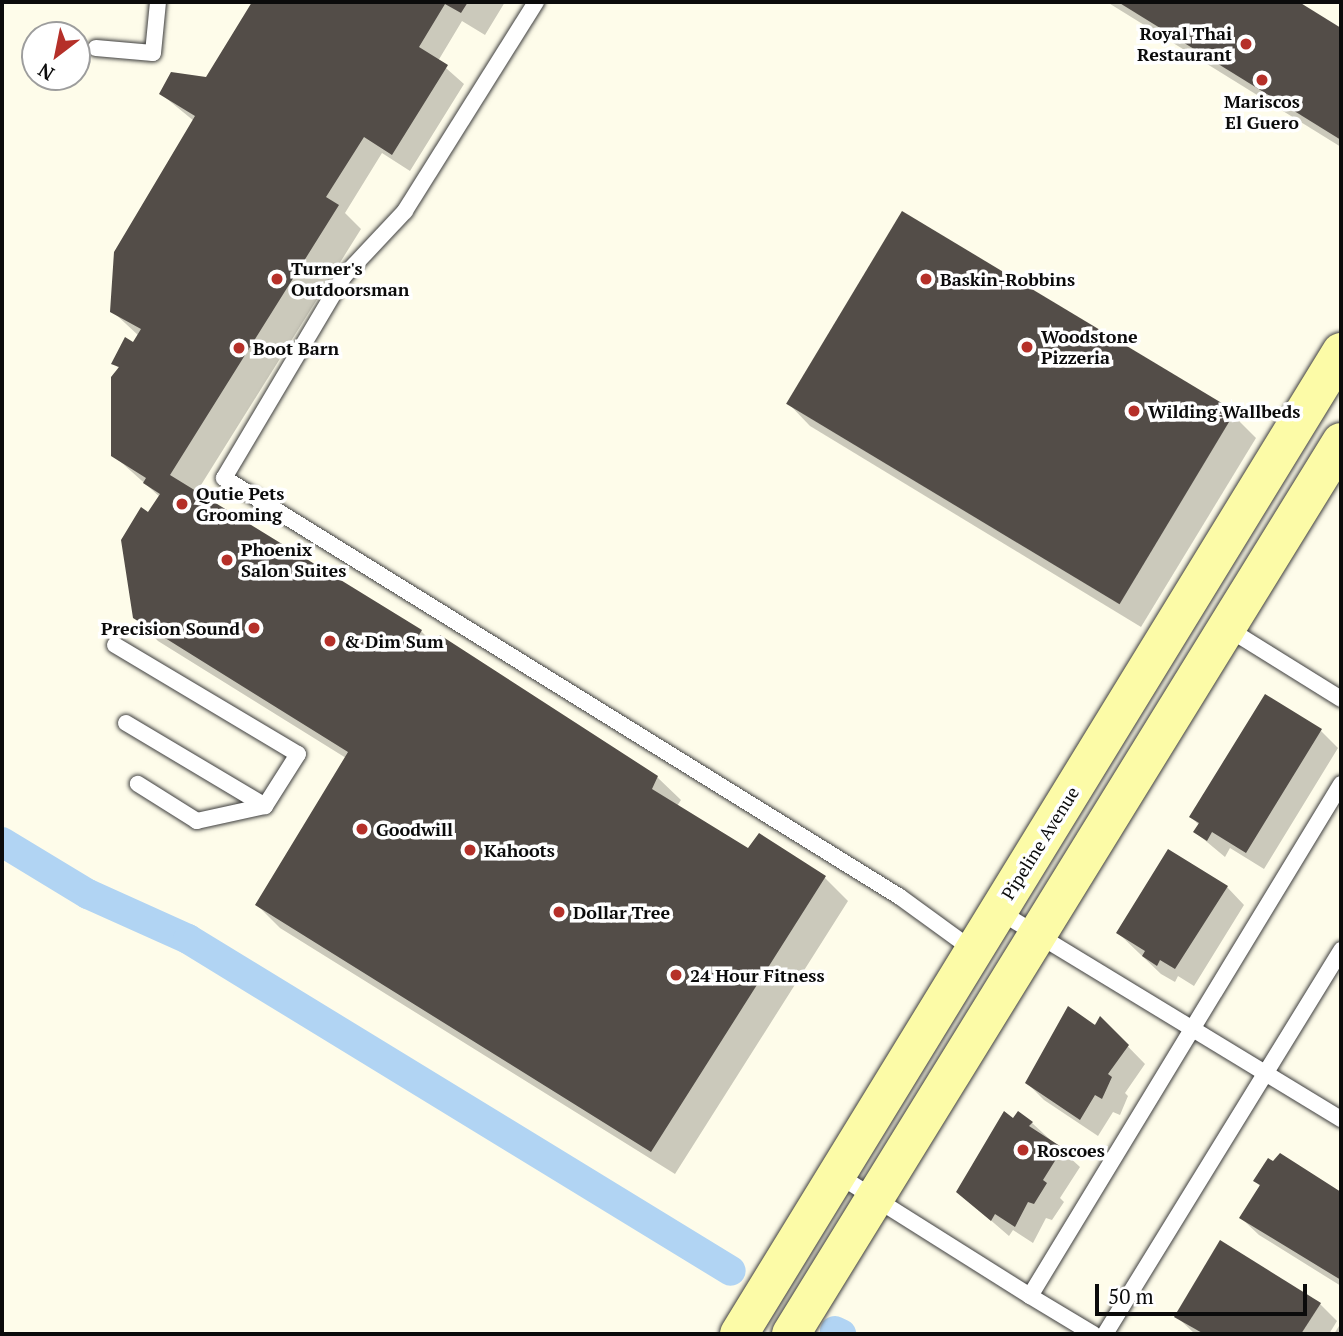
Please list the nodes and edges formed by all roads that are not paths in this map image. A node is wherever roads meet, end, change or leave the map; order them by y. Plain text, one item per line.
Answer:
1 (158, 2) edge
2 (536, 2) edge
3 (96, 48) dead end
4 (1341, 352) edge
5 (1320, 448) edge
6 (1227, 628) junction
7 (115, 646) dead end
8 (1341, 699) edge
9 (126, 723) dead end
10 (138, 784) dead end
11 (1341, 784) edge
12 (265, 806) junction
13 (997, 910) junction
14 (1037, 935) junction
15 (972, 950) junction
16 (1341, 950) edge
17 (1192, 1027) junction
18 (1267, 1073) junction
19 (1341, 1119) edge
20 (838, 1175) junction
21 (875, 1199) junction
22 (1030, 1296) junction
23 (742, 1330) edge
24 (792, 1334) edge
25 (1093, 1334) edge
26 (1105, 1334) edge

1 - 3 lane
2 - 15 lane
4 - 5 main road, Pipeline Avenue
5 - 6 main road, Pipeline Avenue
5 - 13 main road, Pipeline Avenue
6 - 8 lane
6 - 14 main road, Pipeline Avenue
7 - 12 lane
9 - 12 lane
10 - 12 lane
11 - 17 lane
13 - 14 lane
13 - 15 main road, Pipeline Avenue
14 - 17 lane
14 - 21 main road, Pipeline Avenue
15 - 20 main road, Pipeline Avenue
16 - 18 lane
17 - 18 lane
17 - 22 lane
18 - 19 lane
18 - 26 lane
20 - 21 lane
20 - 23 main road, Pipeline Avenue
21 - 22 lane
21 - 24 main road, Pipeline Avenue
22 - 25 lane

